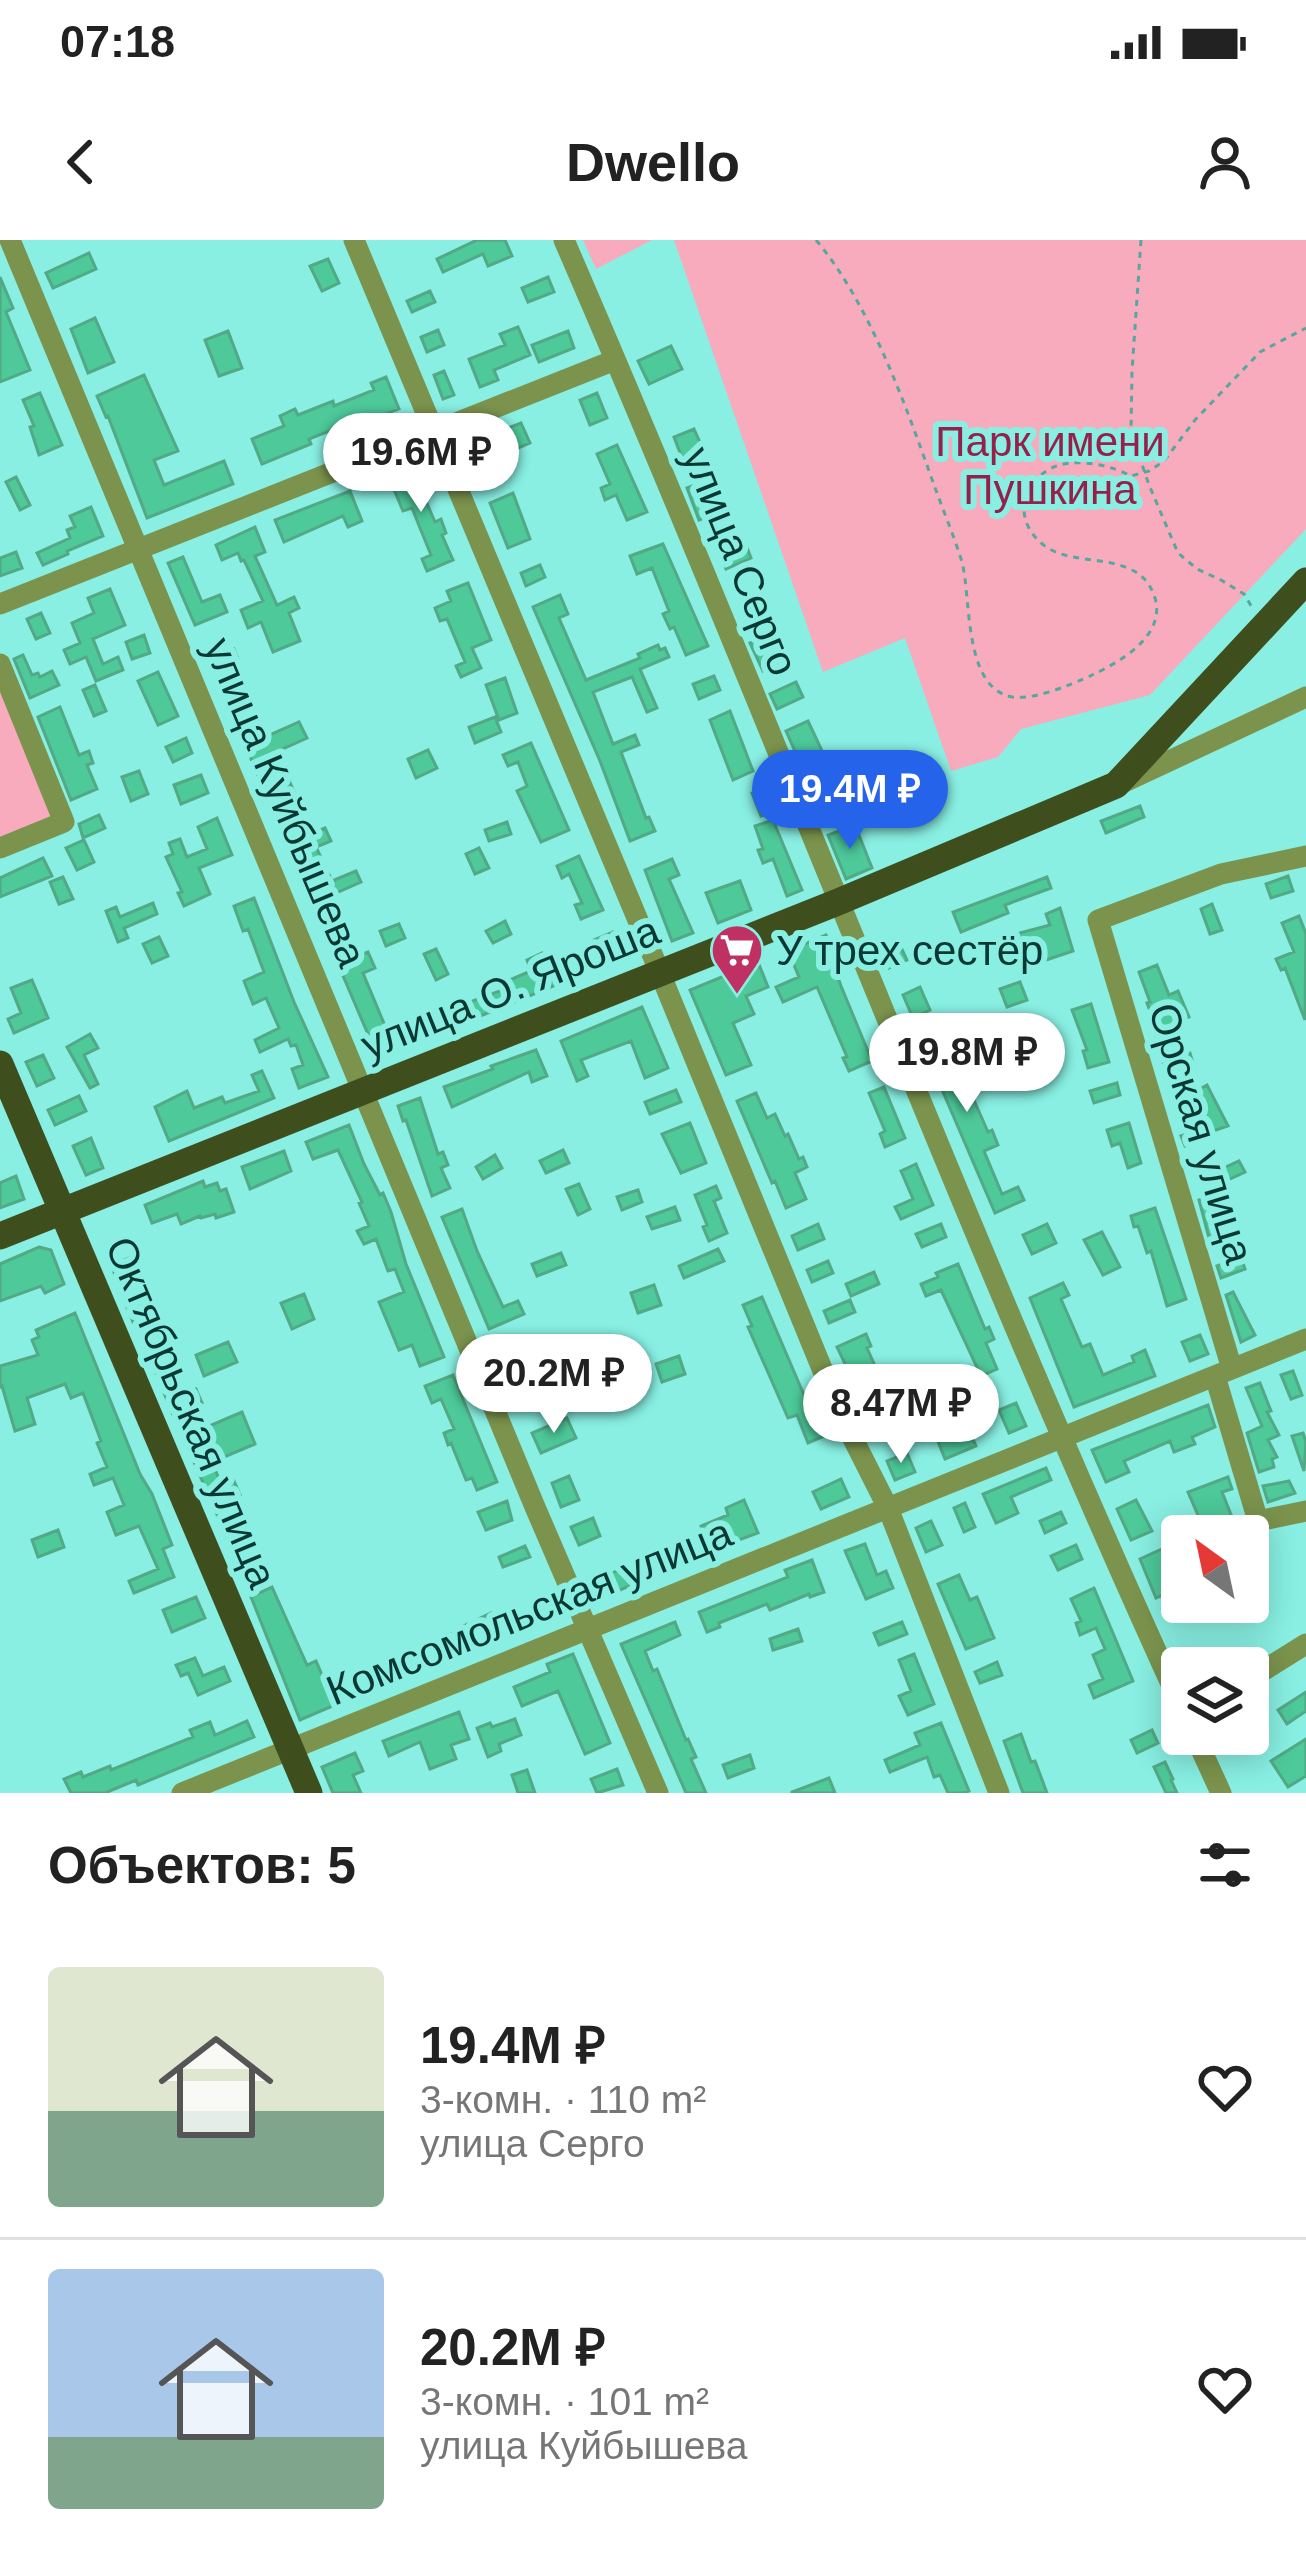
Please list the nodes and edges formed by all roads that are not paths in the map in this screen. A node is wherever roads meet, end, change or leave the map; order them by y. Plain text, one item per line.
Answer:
1 (10, 240) edge
2 (354, 240) edge
3 (564, 240) edge
4 (615, 360) junction
5 (434, 432) junction
6 (140, 550) junction
7 (1306, 580) edge
8 (0, 604) edge
9 (0, 664) edge
10 (1306, 697) edge
11 (1116, 785) junction
12 (0, 848) edge
13 (1306, 856) edge
14 (838, 902) junction
15 (660, 973) junction
16 (0, 1064) edge
17 (364, 1090) junction
18 (61, 1211) junction
19 (0, 1236) edge
20 (1306, 1340) edge
21 (1224, 1373) junction
22 (1062, 1438) junction
23 (888, 1508) junction
24 (1306, 1511) edge
25 (589, 1628) junction
26 (1306, 1644) edge
27 (1161, 1661) edge
28 (1269, 1667) edge
29 (290, 1750) junction
30 (1204, 1755) edge
31 (182, 1793) edge
32 (309, 1793) edge
33 (658, 1793) edge
34 (999, 1793) edge
35 (1221, 1793) edge

1 - 6 street, улица Куйбышева
2 - 5 street
3 - 4 street, улица Серго
4 - 5 street
4 - 14 street, улица Серго
5 - 6 street
5 - 15 street
6 - 8 street
6 - 17 street, улица Куйбышева
7 - 11 main road
9 - 12 street
10 - 11 street
11 - 14 main road, улица О. Яроша
13 - 21 street, Орская улица
14 - 15 main road, улица О. Яроша
14 - 22 street, улица Серго
15 - 17 main road, улица О. Яроша
15 - 23 street
16 - 18 main road, Октябрьская улица
17 - 18 main road, улица О. Яроша
17 - 25 street, улица Куйбышева
18 - 19 main road, улица О. Яроша
18 - 29 main road, Октябрьская улица
20 - 21 street, Комсомольская улица
21 - 22 street, Комсомольская улица
21 - 24 street, Орская улица
22 - 23 street, Комсомольская улица
22 - 27 street, улица Серго
23 - 25 street, Комсомольская улица
23 - 34 street
25 - 29 street, Комсомольская улица
25 - 33 street, улица Куйбышева
26 - 28 street
29 - 31 street, Комсомольская улица
29 - 32 main road, Октябрьская улица
30 - 35 street

